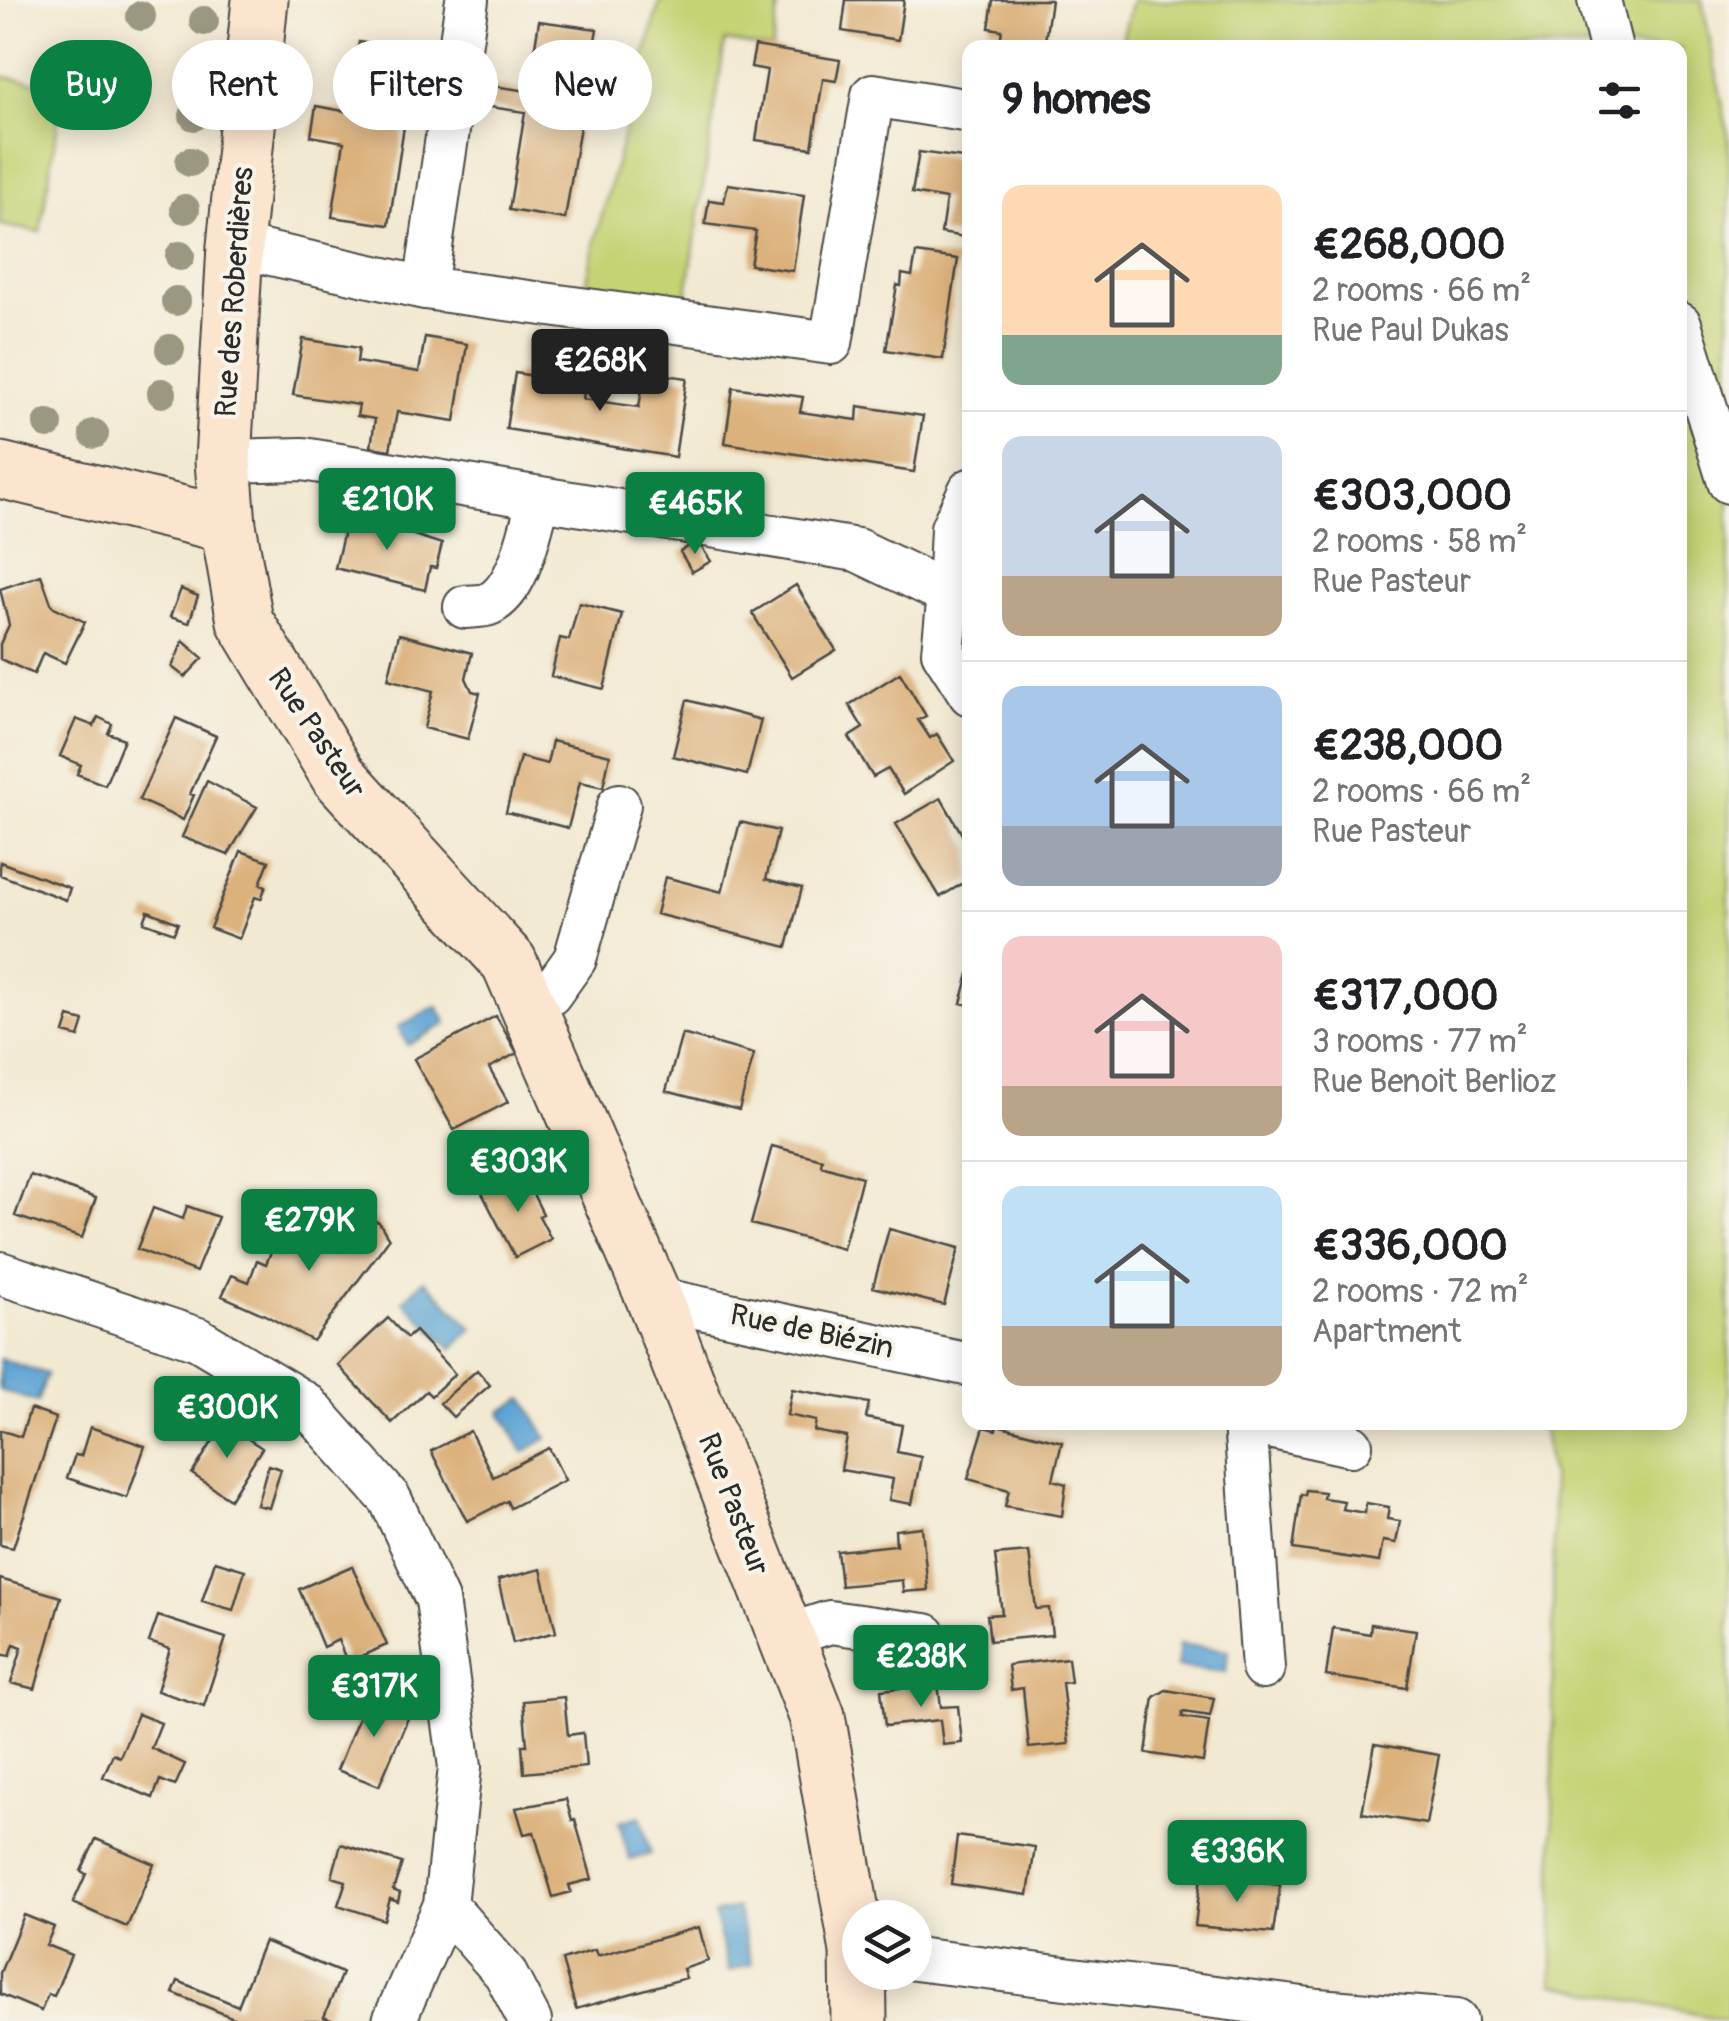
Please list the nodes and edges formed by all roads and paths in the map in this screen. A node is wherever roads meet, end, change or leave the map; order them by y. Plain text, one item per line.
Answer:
1 (260, 0) edge
2 (466, 0) edge
3 (1600, 0) edge
4 (1608, 40) edge
5 (962, 109) edge
6 (234, 246) junction
7 (425, 288) junction
8 (1687, 347) edge
9 (222, 461) junction
10 (0, 470) edge
11 (1729, 482) edge
12 (539, 499) junction
13 (962, 507) edge
14 (228, 525) junction
15 (949, 594) junction
16 (465, 607) dead end
17 (962, 681) edge
18 (620, 805) dead end
19 (529, 1009) junction
20 (0, 1273) edge
21 (654, 1298) junction
22 (962, 1362) edge
23 (1247, 1430) edge
24 (1284, 1430) edge
25 (1351, 1444) dead end
26 (786, 1636) junction
27 (925, 1636) dead end
28 (1263, 1668) dead end
29 (850, 1900) edge
30 (445, 1905) junction
31 (932, 1960) edge
32 (859, 1990) edge
33 (394, 2021) edge
34 (530, 2021) edge
35 (859, 2021) edge
36 (1456, 2021) edge

1 - 6 street, Rue des Roberdières
2 - 7 street
3 - 4 street
5 - 7 street
6 - 7 street
6 - 9 street, Rue des Roberdières
8 - 11 street
9 - 12 street
9 - 14 street, Rue des Roberdières
10 - 14 street
12 - 15 street
12 - 16 street
13 - 15 street
14 - 19 street, Rue Pasteur
15 - 17 street
18 - 19 street
19 - 21 street, Rue Pasteur
20 - 30 street
21 - 22 street, Rue de Biézin
21 - 26 street, Rue Pasteur
23 - 28 street
24 - 25 street
26 - 27 street
26 - 29 street, Rue Pasteur
30 - 33 street
30 - 34 street
31 - 36 street
32 - 35 street, Rue Pasteur

